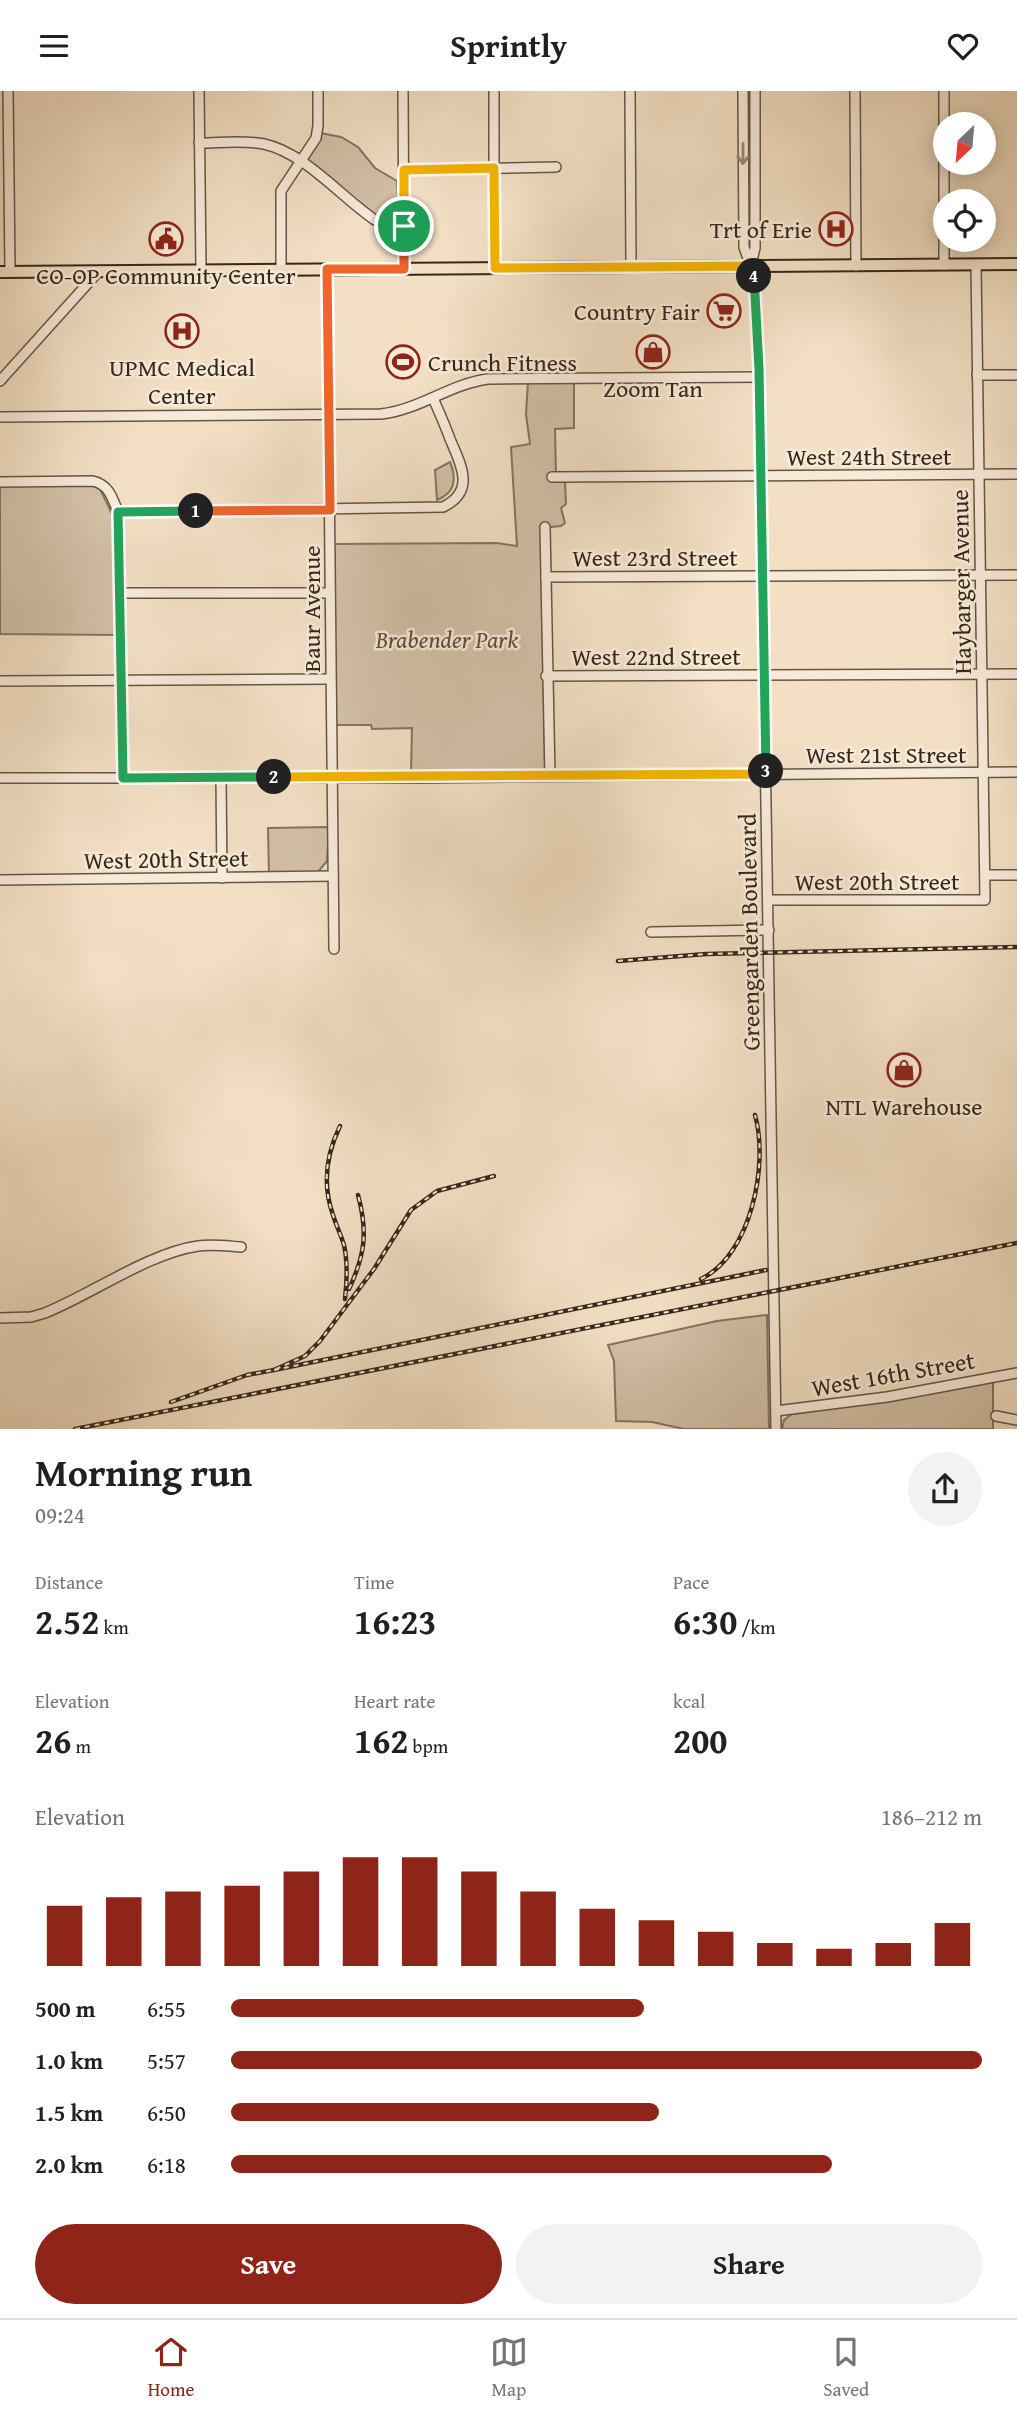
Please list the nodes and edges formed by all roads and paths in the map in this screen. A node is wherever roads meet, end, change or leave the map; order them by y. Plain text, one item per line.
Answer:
1 (8, 91) edge
2 (199, 91) edge
3 (318, 91) edge
4 (403, 91) edge
5 (494, 91) edge
6 (630, 91) edge
7 (743, 91) edge
8 (755, 91) edge
9 (855, 91) edge
10 (944, 91) edge
11 (200, 143) junction
12 (301, 162) junction
13 (556, 167) dead end
14 (494, 168) junction
15 (404, 170) junction
16 (4, 173) edge
17 (404, 226) junction
18 (1017, 264) edge
19 (856, 265) junction
20 (944, 265) junction
21 (976, 265) junction
22 (751, 266) junction
23 (631, 267) junction
24 (495, 268) junction
25 (281, 269) junction
26 (327, 269) junction
27 (404, 269) junction
28 (201, 270) junction
29 (99, 271) junction
30 (5, 272) edge
31 (977, 375) junction
32 (1017, 375) edge
33 (759, 377) junction
34 (0, 381) edge
35 (433, 398) junction
36 (328, 415) junction
37 (0, 417) edge
38 (979, 474) junction
39 (1017, 474) edge
40 (761, 476) junction
41 (552, 477) dead end
42 (0, 482) edge
43 (330, 510) junction
44 (118, 512) junction
45 (545, 527) dead end
46 (980, 575) junction
47 (1017, 575) edge
48 (762, 576) junction
49 (545, 577) junction
50 (121, 593) junction
51 (330, 593) junction
52 (982, 674) junction
53 (1017, 674) edge
54 (764, 675) junction
55 (546, 676) junction
56 (330, 679) junction
57 (122, 680) junction
58 (0, 681) edge
59 (983, 772) junction
60 (1017, 772) edge
61 (766, 774) junction
62 (550, 776) junction
63 (221, 777) junction
64 (0, 778) edge
65 (123, 778) junction
66 (333, 778) junction
67 (1017, 874) edge
68 (985, 875) junction
69 (333, 876) junction
70 (222, 878) junction
71 (0, 880) edge
72 (985, 899) joint
73 (768, 900) junction
74 (769, 930) junction
75 (650, 932) dead end
76 (334, 949) dead end
77 (241, 1247) dead end
78 (0, 1318) edge
79 (1017, 1373) edge
80 (776, 1411) junction
81 (996, 1416) dead end
82 (1017, 1420) edge
83 (776, 1429) edge

1 - 16 street
2 - 11 street
3 - 12 street
4 - 15 street
5 - 14 street
6 - 23 street
7 -> 22 street, Greengarden Boulevard
8 - 22 street, Greengarden Boulevard
9 - 19 street
10 - 20 street
11 - 12 street
11 - 28 street
12 - 17 street
12 - 25 street
13 - 14 street
14 - 15 street
14 - 24 street
15 - 17 street
16 - 30 street
17 - 27 street
18 - 21 main road
19 - 20 main road
19 - 22 main road
20 - 21 main road
21 - 31 street, Haybarger Avenue
22 - 23 main road
22 - 33 street, Greengarden Boulevard
23 - 24 main road
24 - 27 main road
25 - 26 main road
25 - 28 main road
26 - 27 main road
26 - 36 street, Baur Avenue
28 - 29 main road
29 - 30 main road
29 - 34 street
31 - 32 street
31 - 38 street, Haybarger Avenue
33 - 35 street
33 - 40 street, Greengarden Boulevard
35 - 36 street
35 - 43 street
36 - 37 street
36 - 43 street, Baur Avenue
38 - 39 street, West 24th Street
38 - 40 street, West 24th Street
38 - 46 street, Haybarger Avenue
40 - 41 street, West 24th Street
40 - 48 street, Greengarden Boulevard
42 - 44 street
43 - 44 street
43 - 51 street, Baur Avenue
44 - 50 street
45 - 49 street
46 - 47 street, West 23rd Street
46 - 48 street, West 23rd Street
46 - 52 street, Haybarger Avenue
48 - 49 street, West 23rd Street
48 - 54 street, Greengarden Boulevard
49 - 55 street
50 - 51 street
50 - 57 street
51 - 56 street, Baur Avenue
52 - 53 street, West 22nd Street
52 - 54 street, West 22nd Street
52 - 59 street, Haybarger Avenue
54 - 55 street, West 22nd Street
54 - 61 street, Greengarden Boulevard
55 - 62 street
56 - 57 street
56 - 66 street, Baur Avenue
57 - 58 street
57 - 65 street
59 - 60 street, West 21st Street
59 - 61 street, West 21st Street
59 - 68 street, Haybarger Avenue
61 - 62 street, West 21st Street
61 - 73 street, Greengarden Boulevard
62 - 66 street, West 21st Street
63 - 65 street, West 21st Street
63 - 66 street, West 21st Street
63 - 70 street
64 - 65 street, West 21st Street
66 - 69 street, Baur Avenue
67 - 68 street, West 20th Street
68 - 72 street, Haybarger Avenue
69 - 70 street, West 20th Street
69 - 76 street, Baur Avenue
70 - 71 street, West 20th Street
72 - 73 street, West 20th Street
73 - 74 street, Greengarden Boulevard
74 - 75 street
74 - 80 street, Greengarden Boulevard
77 - 78 street
79 - 80 street, West 16th Street
80 - 83 street, Greengarden Boulevard
81 - 82 street

